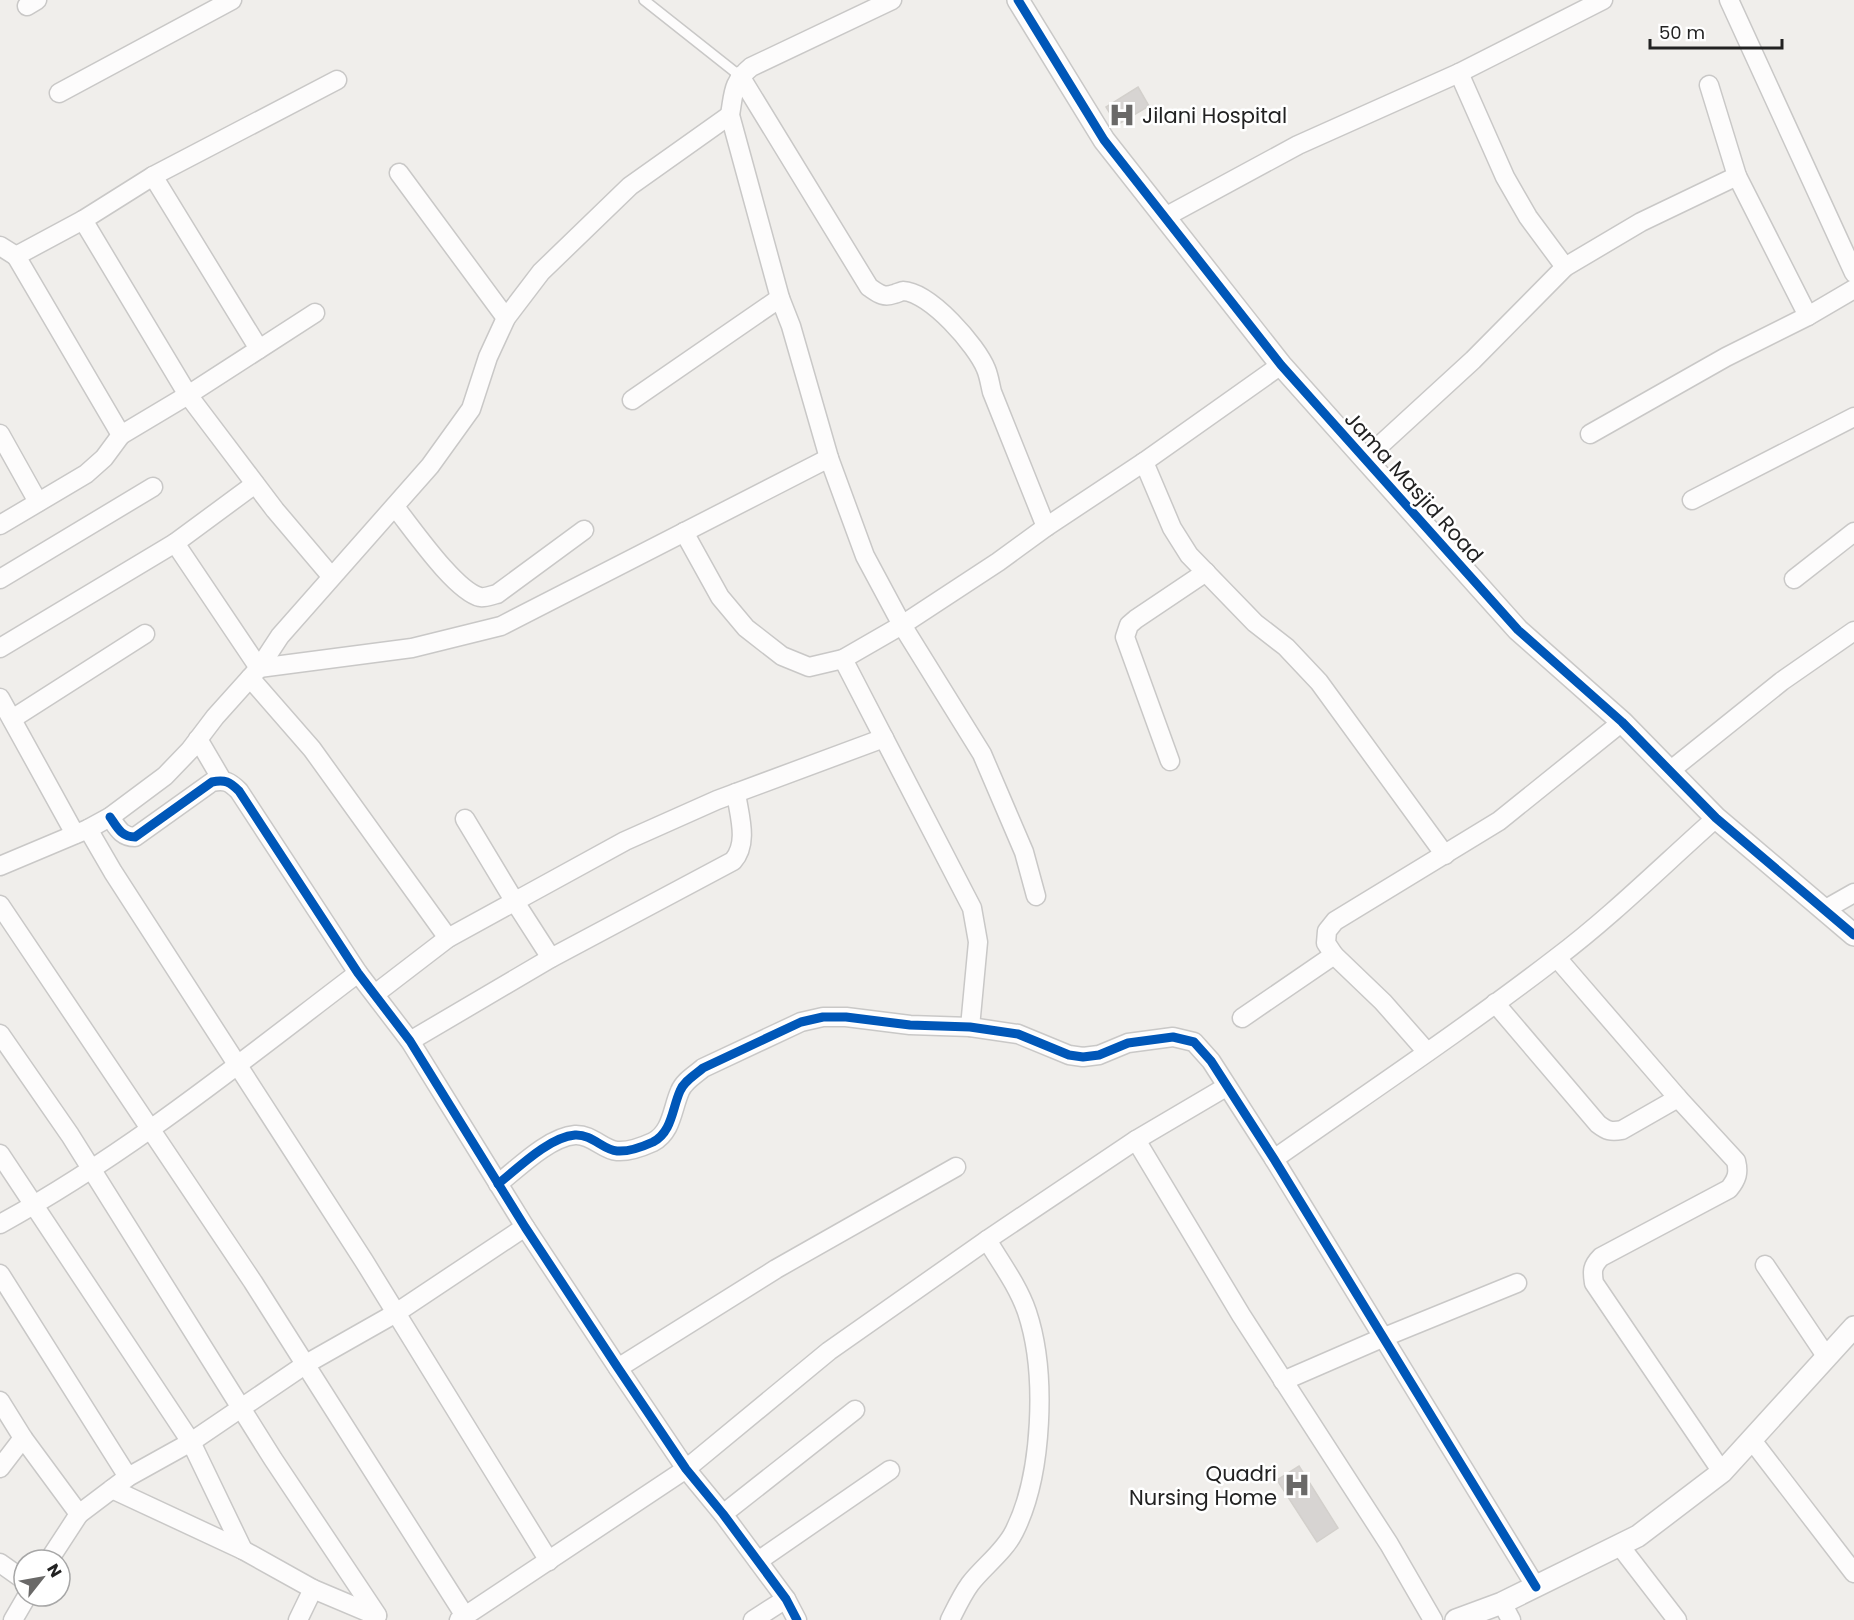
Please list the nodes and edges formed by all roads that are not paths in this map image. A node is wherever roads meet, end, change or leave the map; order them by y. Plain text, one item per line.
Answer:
1 (232, 0) edge
2 (644, 0) edge
3 (892, 0) edge
4 (1018, 0) edge
5 (1603, 0) edge
6 (1729, 0) edge
7 (1459, 73) junction
8 (740, 76) junction
9 (337, 80) dead end
10 (1709, 85) dead end
11 (59, 93) dead end
12 (730, 115) junction
13 (399, 173) dead end
14 (153, 176) junction
15 (1737, 176) junction
16 (1164, 217) junction
17 (83, 220) junction
18 (0, 246) edge
19 (16, 256) junction
20 (1566, 267) junction
21 (1854, 273) edge
22 (1854, 289) edge
23 (780, 298) junction
24 (315, 313) dead end
25 (1808, 316) junction
26 (506, 318) junction
27 (259, 349) junction
28 (1281, 365) junction
29 (188, 395) junction
30 (632, 400) dead end
31 (1854, 417) edge
32 (0, 434) edge
33 (1590, 434) dead end
34 (121, 435) junction
35 (829, 458) junction
36 (1365, 459) junction
37 (1144, 462) junction
38 (255, 484) junction
39 (153, 487) dead end
40 (1692, 501) dead end
41 (38, 502) junction
42 (395, 507) junction
43 (0, 525) edge
44 (1046, 527) junction
45 (584, 530) dead end
46 (684, 532) junction
47 (1854, 532) edge
48 (175, 543) junction
49 (1206, 572) junction
50 (331, 576) junction
51 (0, 579) edge
52 (1794, 579) dead end
53 (902, 625) junction
54 (1854, 631) edge
55 (145, 634) dead end
56 (0, 648) edge
57 (843, 659) junction
58 (254, 673) junction
59 (0, 698) edge
60 (12, 718) junction
61 (1622, 722) junction
62 (884, 738) junction
63 (198, 739) junction
64 (1170, 761) dead end
65 (1671, 770) junction
66 (222, 780) junction
67 (736, 793) junction
68 (110, 817) junction
69 (1716, 818) junction
70 (465, 819) dead end
71 (81, 831) junction
72 (1445, 855) junction
73 (2, 862) edge
74 (1854, 893) edge
75 (1036, 896) dead end
76 (514, 902) junction
77 (0, 905) edge
78 (1824, 910) junction
79 (1854, 935) edge
80 (448, 938) junction
81 (1334, 955) junction
82 (551, 958) junction
83 (1557, 958) junction
84 (358, 973) junction
85 (375, 994) junction
86 (1495, 1003) junction
87 (1242, 1018) dead end
88 (970, 1027) junction
89 (0, 1034) edge
90 (410, 1041) junction
91 (1427, 1052) junction
92 (238, 1065) junction
93 (1226, 1087) junction
94 (1678, 1098) junction
95 (150, 1129) junction
96 (1136, 1140) junction
97 (0, 1154) edge
98 (1274, 1159) junction
99 (956, 1167) dead end
100 (91, 1168) junction
101 (498, 1184) junction
102 (34, 1205) junction
103 (0, 1224) edge
104 (525, 1227) junction
105 (987, 1240) junction
106 (1765, 1265) dead end
107 (0, 1274) edge
108 (1517, 1282) dead end
109 (396, 1313) junction
110 (1854, 1327) edge
111 (1382, 1338) junction
112 (1826, 1356) junction
113 (306, 1364) junction
114 (618, 1368) junction
115 (1283, 1382) junction
116 (0, 1401) edge
117 (241, 1407) junction
118 (855, 1410) dead end
119 (23, 1438) junction
120 (1751, 1439) junction
121 (191, 1442) junction
122 (0, 1468) edge
123 (686, 1468) junction
124 (890, 1470) dead end
125 (1722, 1472) junction
126 (128, 1477) junction
127 (112, 1489) junction
128 (79, 1514) junction
129 (723, 1514) junction
130 (1620, 1546) junction
131 (57, 1548) edge
132 (243, 1550) junction
133 (549, 1561) junction
134 (758, 1561) junction
135 (1854, 1573) edge
136 (1536, 1587) junction
137 (314, 1589) junction
138 (786, 1599) junction
139 (1506, 1612) edge
140 (380, 1618) edge
141 (462, 1618) edge
142 (298, 1620) edge
143 (753, 1620) edge
144 (797, 1620) edge
145 (950, 1620) edge
146 (1433, 1620) edge
147 (1456, 1620) edge
148 (1677, 1620) edge

1 - 11 street
2 - 8 lane
3 - 8 street
4 - 16 street, Jama Masjid Road
5 - 7 street
6 - 21 street
7 - 16 street
7 - 20 street
8 - 12 street
8 - 44 street
9 - 14 street
10 - 15 street
12 - 23 street
12 - 26 street
13 - 26 street
14 - 17 street
14 - 27 street
15 - 20 street
15 - 25 street
16 - 28 street, Jama Masjid Road
17 - 19 street
17 - 29 street
18 - 19 street
19 - 34 street
20 - 36 street
22 - 25 street
23 - 30 street
23 - 35 street
24 - 27 street
25 - 33 street
26 - 42 street
27 - 29 street
28 - 36 street, Jama Masjid Road
28 - 37 street
29 - 34 street
29 - 38 street
31 - 40 street
32 - 41 street
34 - 41 street
35 - 46 street
35 - 53 street
36 - 61 street, Jama Masjid Road
37 - 44 street
37 - 49 street
38 - 48 street
38 - 50 street
39 - 51 street
41 - 43 street
42 - 45 street
42 - 50 street
44 - 53 street
46 - 57 street
46 - 58 street
47 - 52 street
48 - 56 street
48 - 58 street
49 - 64 street
49 - 72 street
50 - 58 street
53 - 57 street
53 - 75 street
54 - 65 street
55 - 60 street
57 - 62 street
58 - 63 street
58 - 80 street
59 - 60 street
60 - 71 street
61 - 65 street, Jama Masjid Road
61 - 72 street
62 - 67 street
62 - 88 street
63 - 66 street
63 - 68 street
65 - 69 street, Jama Masjid Road
66 - 68 street
66 - 84 street
67 - 76 street
67 - 82 street
68 - 71 street
69 - 78 street, Jama Masjid Road
69 - 83 street
70 - 76 street
71 - 73 street
71 - 92 street
72 - 81 street
74 - 78 street
76 - 80 street
76 - 82 street
77 - 95 street
78 - 79 street, Jama Masjid Road
80 - 85 street
81 - 87 street
81 - 91 street
82 - 90 street
83 - 86 street
83 - 94 street
84 - 85 street
84 - 92 street
85 - 90 street
86 - 91 street
86 - 94 street
88 - 93 street
88 - 101 street
89 - 100 street
90 - 101 street
91 - 98 street
92 - 95 street
92 - 109 street
93 - 96 street
93 - 98 street
94 - 125 street
95 - 100 street
95 - 113 street
96 - 105 street
96 - 115 street
97 - 102 street
98 - 111 street
99 - 114 street
100 - 102 street
100 - 117 street
101 - 104 street
102 - 103 street
102 - 121 street
104 - 109 street
104 - 114 street
105 - 123 street
105 - 145 street
106 - 112 street
107 - 126 street
108 - 111 street
109 - 113 street
109 - 133 street
110 - 112 street
111 - 115 street
111 - 136 street
112 - 120 street
113 - 117 street
113 - 141 street
114 - 123 street
115 - 146 street
116 - 119 street
117 - 121 street
117 - 140 street
118 - 129 street
119 - 122 street
119 - 128 street
120 - 125 street
120 - 135 street
121 - 126 street
121 - 132 street
123 - 129 street
123 - 133 street
124 - 134 street
125 - 130 street
126 - 127 street
127 - 128 street
127 - 132 street
128 - 131 street
129 - 134 street
130 - 136 street
130 - 148 street
132 - 137 street
133 - 141 street
134 - 138 street
136 - 139 street
137 - 140 street
137 - 142 street
138 - 143 street
138 - 144 street
139 - 147 street

